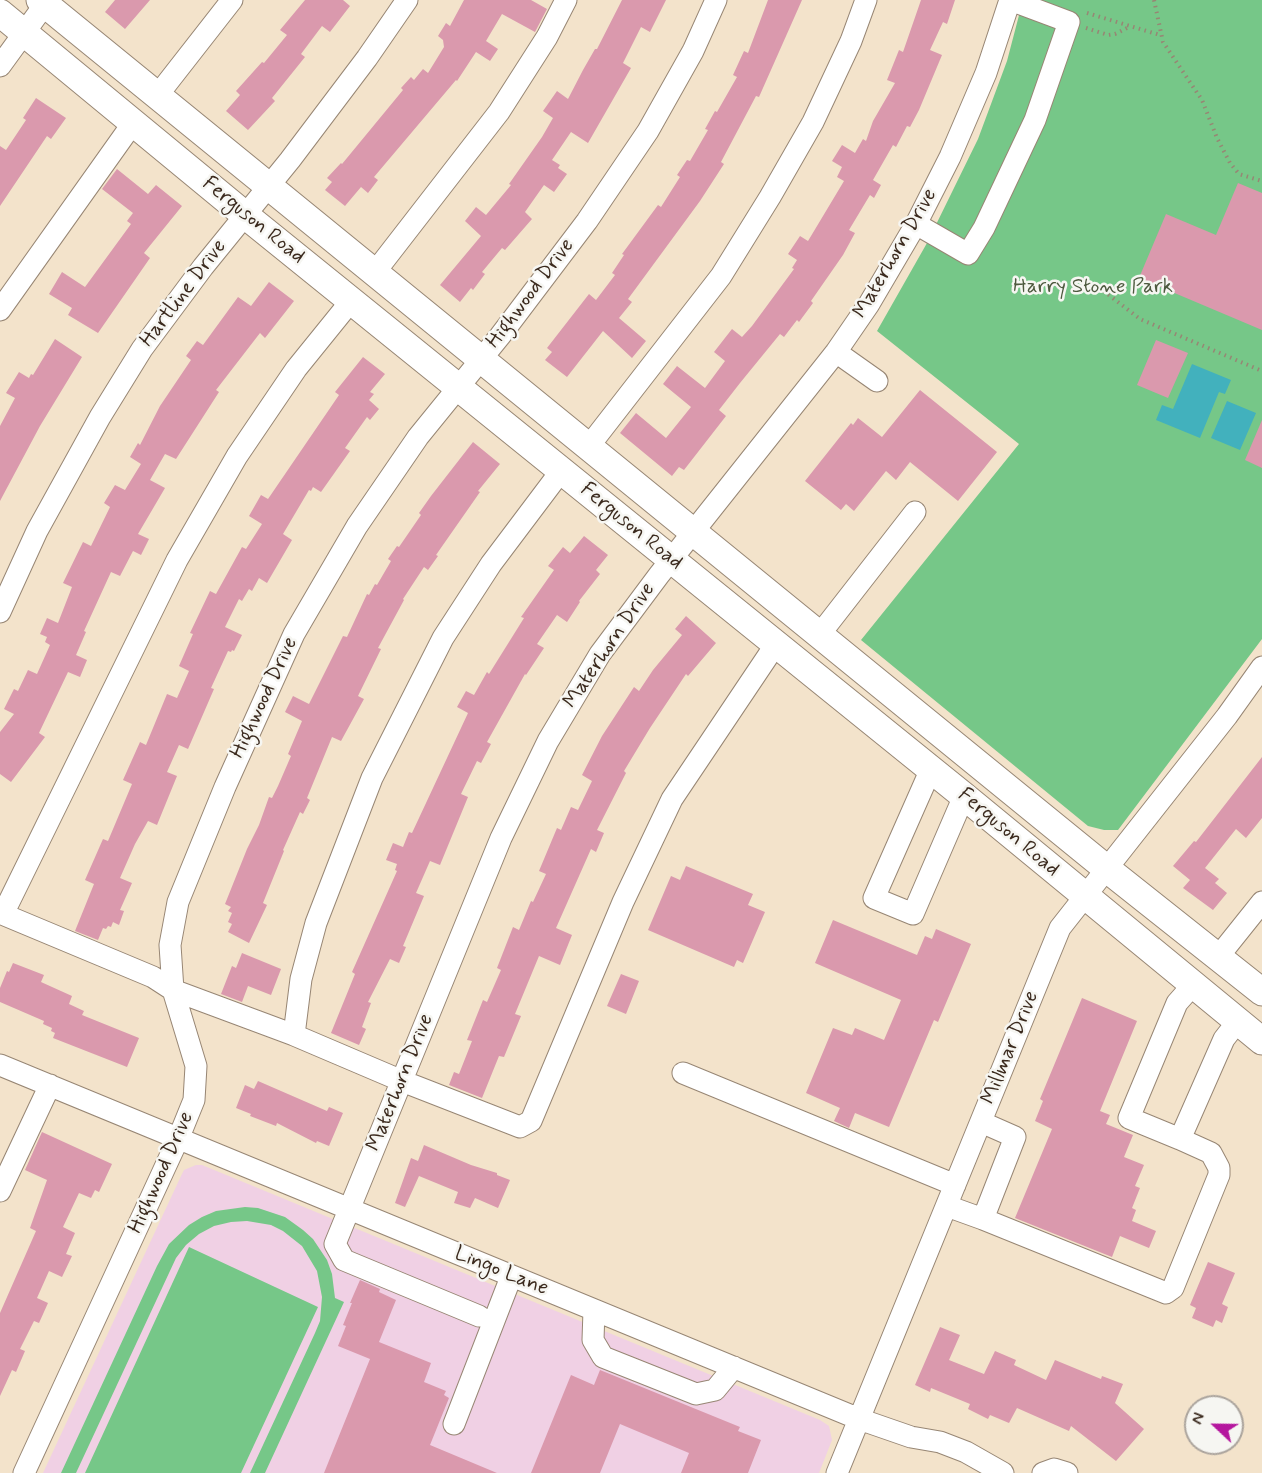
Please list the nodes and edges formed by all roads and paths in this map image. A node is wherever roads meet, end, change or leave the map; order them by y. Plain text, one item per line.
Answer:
1 (232, 0) edge
2 (406, 0) edge
3 (566, 0) edge
4 (716, 0) edge
5 (866, 0) edge
6 (1010, 0) edge
7 (1154, 0) edge
8 (44, 1) edge
9 (1079, 10) dead end
10 (0, 13) edge
11 (1130, 27) junction
12 (24, 32) junction
13 (1097, 32) dead end
14 (1160, 35) junction
15 (0, 66) edge
16 (158, 96) junction
17 (133, 123) junction
18 (1262, 182) edge
19 (268, 186) junction
20 (245, 215) junction
21 (916, 224) junction
22 (375, 272) junction
23 (1082, 280) dead end
24 (351, 301) junction
25 (0, 310) edge
26 (836, 352) junction
27 (482, 359) junction
28 (1262, 371) edge
29 (877, 381) dead end
30 (458, 387) junction
31 (589, 446) junction
32 (561, 471) junction
33 (915, 512) dead end
34 (694, 533) junction
35 (672, 559) junction
36 (0, 612) edge
37 (820, 634) junction
38 (776, 644) junction
39 (1262, 667) edge
40 (931, 769) junction
41 (964, 796) junction
42 (1107, 869) junction
43 (1084, 896) junction
44 (1262, 902) edge
45 (2, 914) edge
46 (1218, 957) junction
47 (1192, 986) junction
48 (173, 990) junction
49 (1262, 992) edge
50 (1238, 1021) junction
51 (294, 1035) junction
52 (1262, 1041) edge
53 (0, 1065) edge
54 (683, 1073) dead end
55 (402, 1081) junction
56 (50, 1085) junction
57 (981, 1122) junction
58 (179, 1137) junction
59 (1180, 1139) junction
60 (955, 1185) junction
61 (0, 1191) edge
62 (947, 1206) junction
63 (350, 1209) junction
64 (983, 1219) junction
65 (511, 1277) junction
66 (594, 1310) junction
67 (479, 1316) dead end
68 (734, 1367) junction
69 (859, 1419) junction
70 (454, 1424) dead end
71 (24, 1473) edge
72 (837, 1473) edge
73 (1003, 1473) edge
74 (1043, 1473) edge
75 (1067, 1473) edge

1 - 16 street
2 - 19 street, Hartline Drive
3 - 22 street
4 - 27 street, Highwood Drive
5 - 31 street
6 - 21 street, Materhorn Drive
6 - 21 street
7 - 14 path
8 - 12 street
8 - 16 main road, Ferguson Road
9 - 11 path
10 - 12 main road, Ferguson Road
11 - 13 path
11 - 14 path
12 - 15 street
12 - 17 main road, Ferguson Road
14 - 18 path
16 - 19 main road, Ferguson Road
17 - 20 main road, Ferguson Road
17 - 25 street
19 - 20 street, Hartline Drive
19 - 22 main road, Ferguson Road
20 - 24 main road, Ferguson Road
20 - 36 street, Hartline Drive
21 - 26 street, Materhorn Drive
22 - 27 main road, Ferguson Road
23 - 28 path
24 - 30 main road, Ferguson Road
24 - 45 street
26 - 29 street
26 - 34 street, Materhorn Drive
27 - 30 street, Highwood Drive
27 - 31 main road, Ferguson Road
30 - 32 main road, Ferguson Road
30 - 48 street, Highwood Drive
31 - 34 main road, Ferguson Road
32 - 35 main road, Ferguson Road
32 - 51 street
33 - 37 street
34 - 35 street, Materhorn Drive
34 - 37 main road, Ferguson Road
35 - 38 main road, Ferguson Road
35 - 55 street, Materhorn Drive
37 - 42 main road, Ferguson Road
38 - 40 main road, Ferguson Road
38 - 55 street
39 - 42 street, Millmar Drive
40 - 41 main road, Ferguson Road
40 - 41 street
41 - 43 main road, Ferguson Road
42 - 43 street, Millmar Drive
42 - 46 main road, Ferguson Road
43 - 47 main road, Ferguson Road
43 - 57 street, Millmar Drive
44 - 46 street
45 - 48 street
46 - 49 main road, Ferguson Road
47 - 50 main road, Ferguson Road
47 - 59 street
48 - 51 street
48 - 58 street, Highwood Drive
50 - 52 main road, Ferguson Road
50 - 59 street
51 - 55 street
53 - 56 street, Lingo Lane
54 - 60 street
55 - 63 street, Materhorn Drive
56 - 58 street, Lingo Lane
56 - 61 street
57 - 60 street, Millmar Drive
57 - 64 street
58 - 63 street, Lingo Lane
58 - 71 street, Highwood Drive
59 - 64 street
60 - 62 street, Millmar Drive
62 - 64 street
62 - 69 street, Millmar Drive
63 - 65 street, Lingo Lane
63 - 67 street, Materhorn Drive
65 - 66 street, Lingo Lane
65 - 70 street
66 - 68 street, Lingo Lane
66 - 68 street
68 - 69 street, Lingo Lane
69 - 72 street, Millmar Drive
69 - 73 street, Lingo Lane
74 - 75 street

